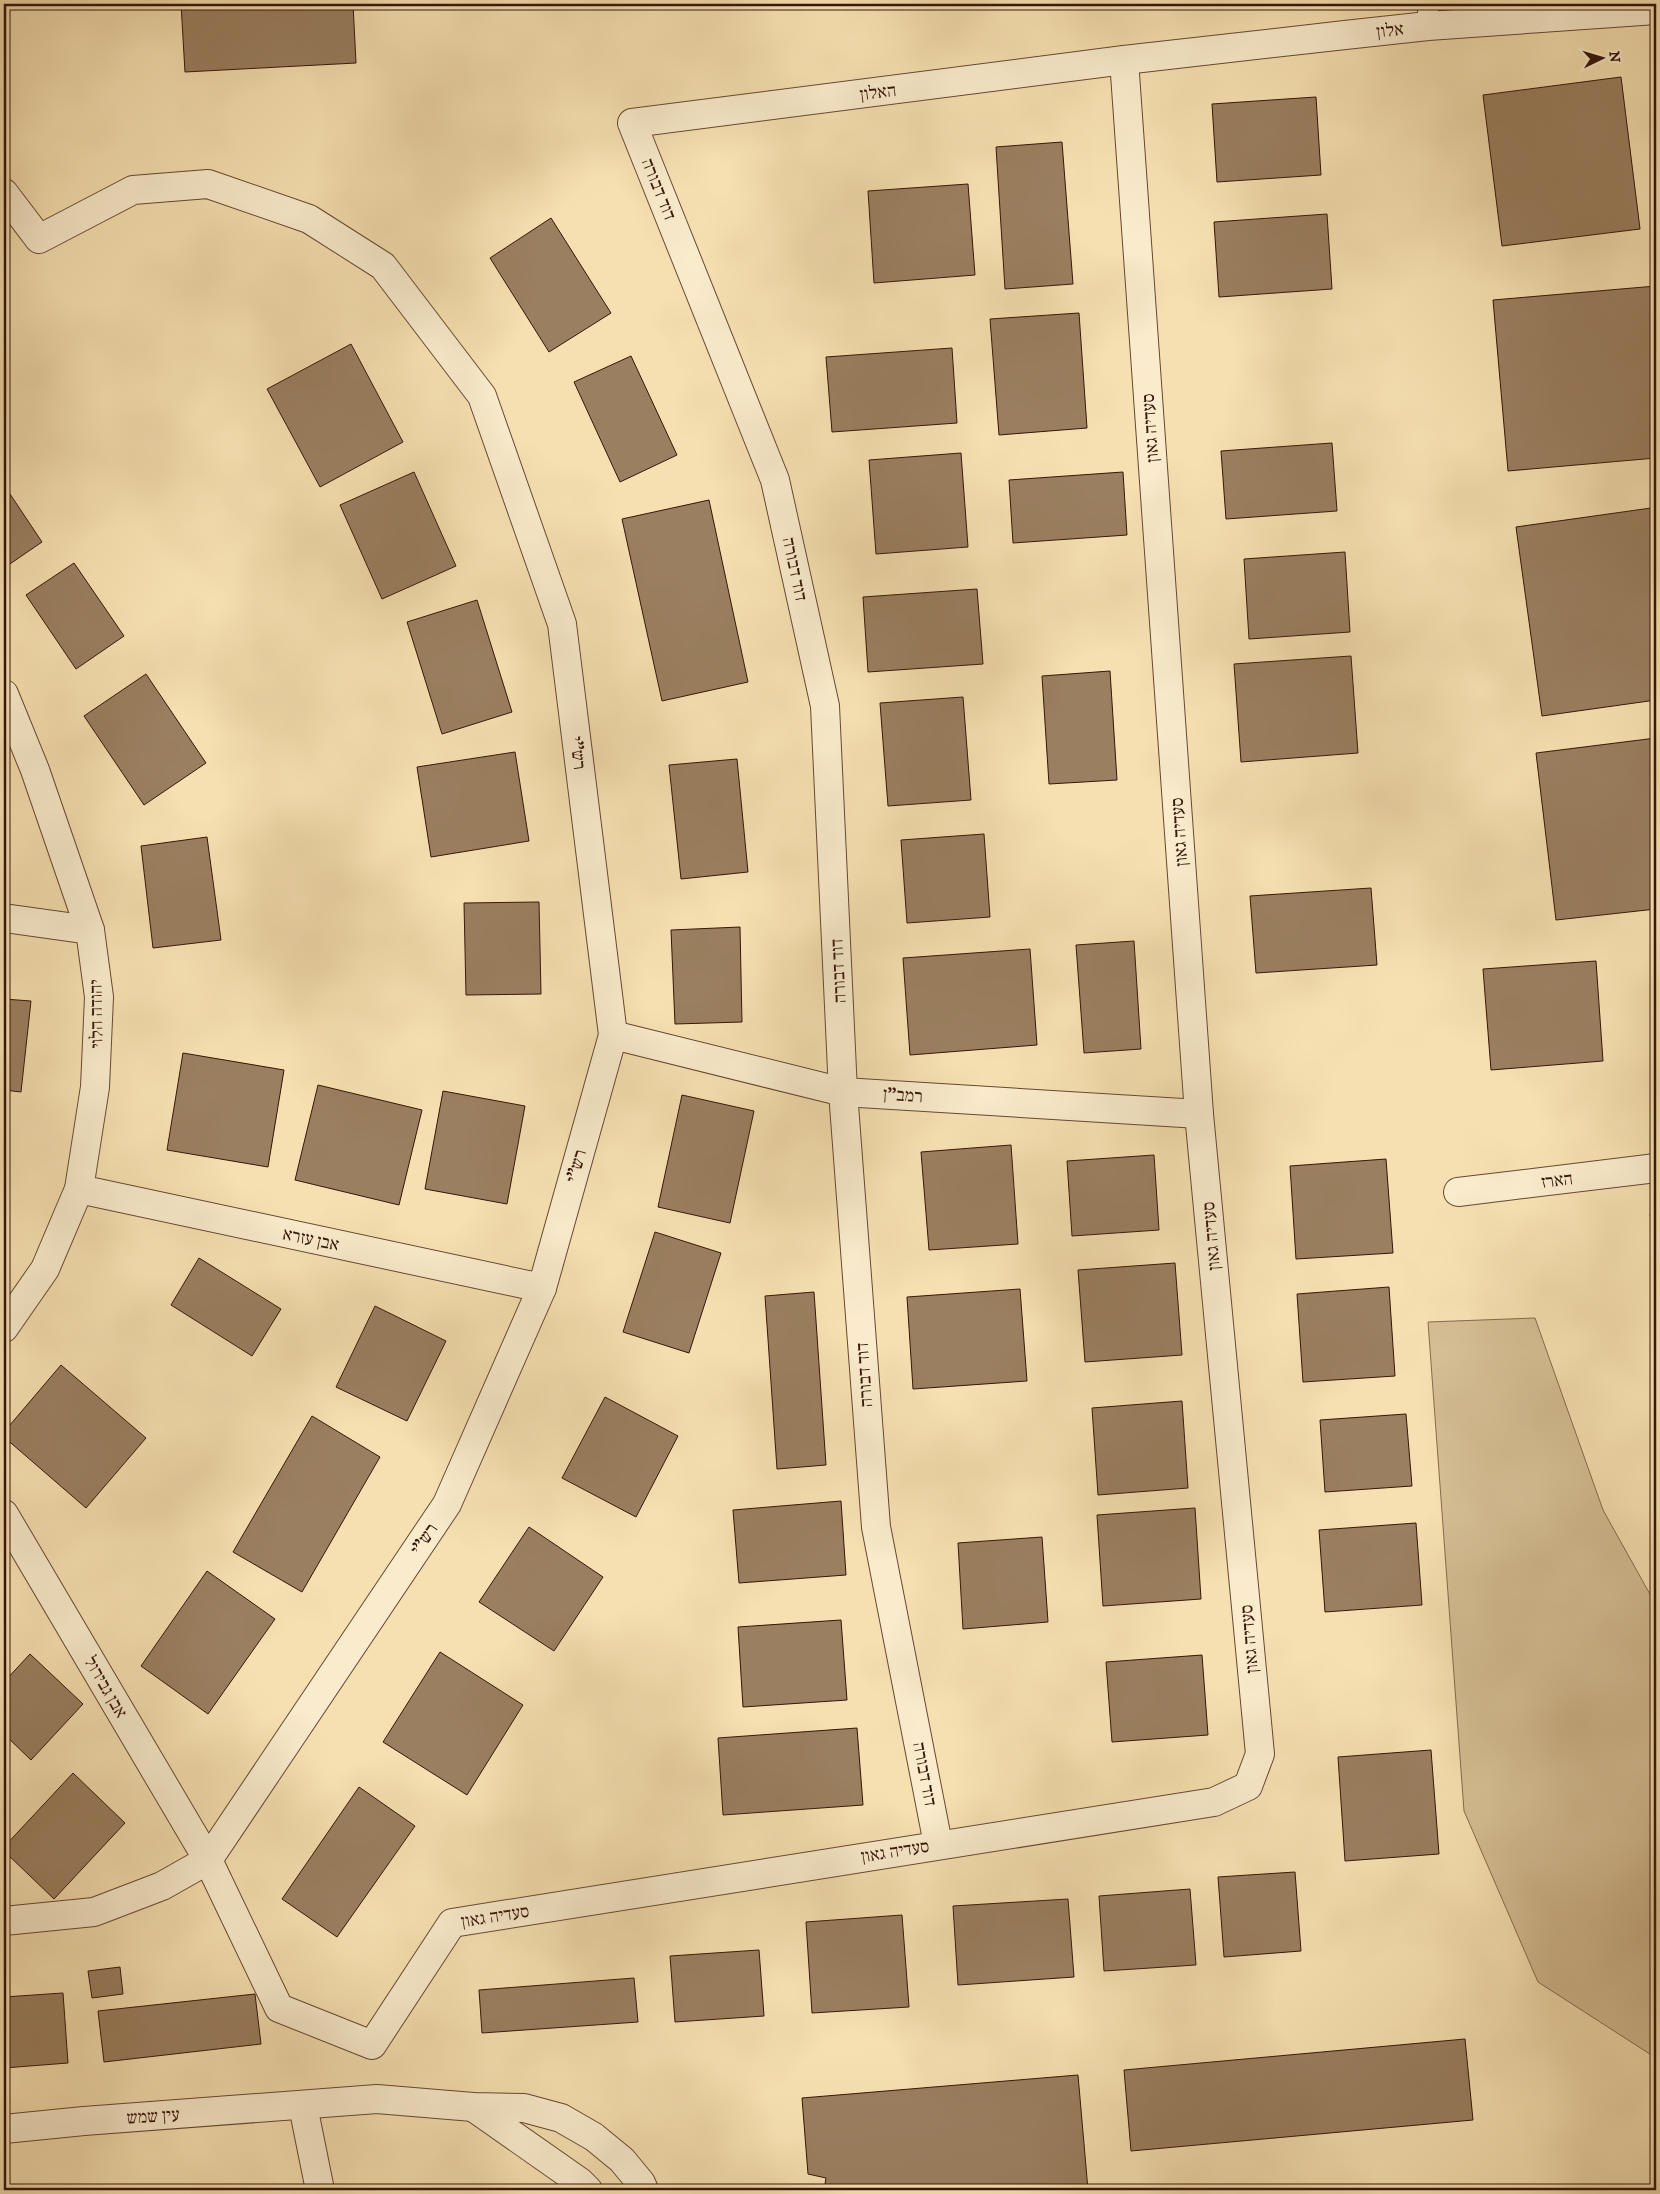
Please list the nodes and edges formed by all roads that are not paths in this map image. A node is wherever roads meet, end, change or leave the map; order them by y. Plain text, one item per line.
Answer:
1 (1656, 10) edge
2 (1428, 15) edge
3 (1124, 60) junction
4 (632, 123) joint
5 (4, 193) edge
6 (4, 694) edge
7 (4, 918) edge
8 (90, 930) junction
9 (613, 1036) junction
10 (843, 1092) junction
11 (1199, 1114) junction
12 (1656, 1168) edge
13 (79, 1189) junction
14 (1458, 1192) dead end
15 (542, 1288) junction
16 (4, 1328) edge
17 (4, 1514) edge
18 (938, 1844) junction
19 (208, 1860) junction
20 (4, 1921) edge
21 (303, 2106) junction
22 (473, 2107) junction
23 (4, 2129) edge
24 (320, 2190) edge
25 (588, 2190) edge
26 (644, 2190) edge

1 - 2 street, אלון
2 - 3 street, אלון
3 - 4 street, האלון
3 - 11 street, סעדיה גאון
4 - 10 street, דוד דבורה
5 - 9 street, רש"י
6 - 8 street, יהודה הלוי
7 - 8 street
8 - 13 street, יהודה הלוי
9 - 10 street, רמב"ן
9 - 15 street, רש"י
10 - 11 street, רמב"ן
10 - 18 street, דוד דבורה
11 - 18 street, סעדיה גאון
12 - 14 street, הארז
13 - 15 street, אבן עזרא
13 - 16 street, יהודה הלוי
15 - 19 street, רש"י
17 - 19 street, אבן גבירול
18 - 19 street, סעדיה גאון
19 - 20 street
21 - 22 street, עין שמש
21 - 23 street, עין שמש
21 - 24 street
22 - 25 street
22 - 26 street, עין שמש

